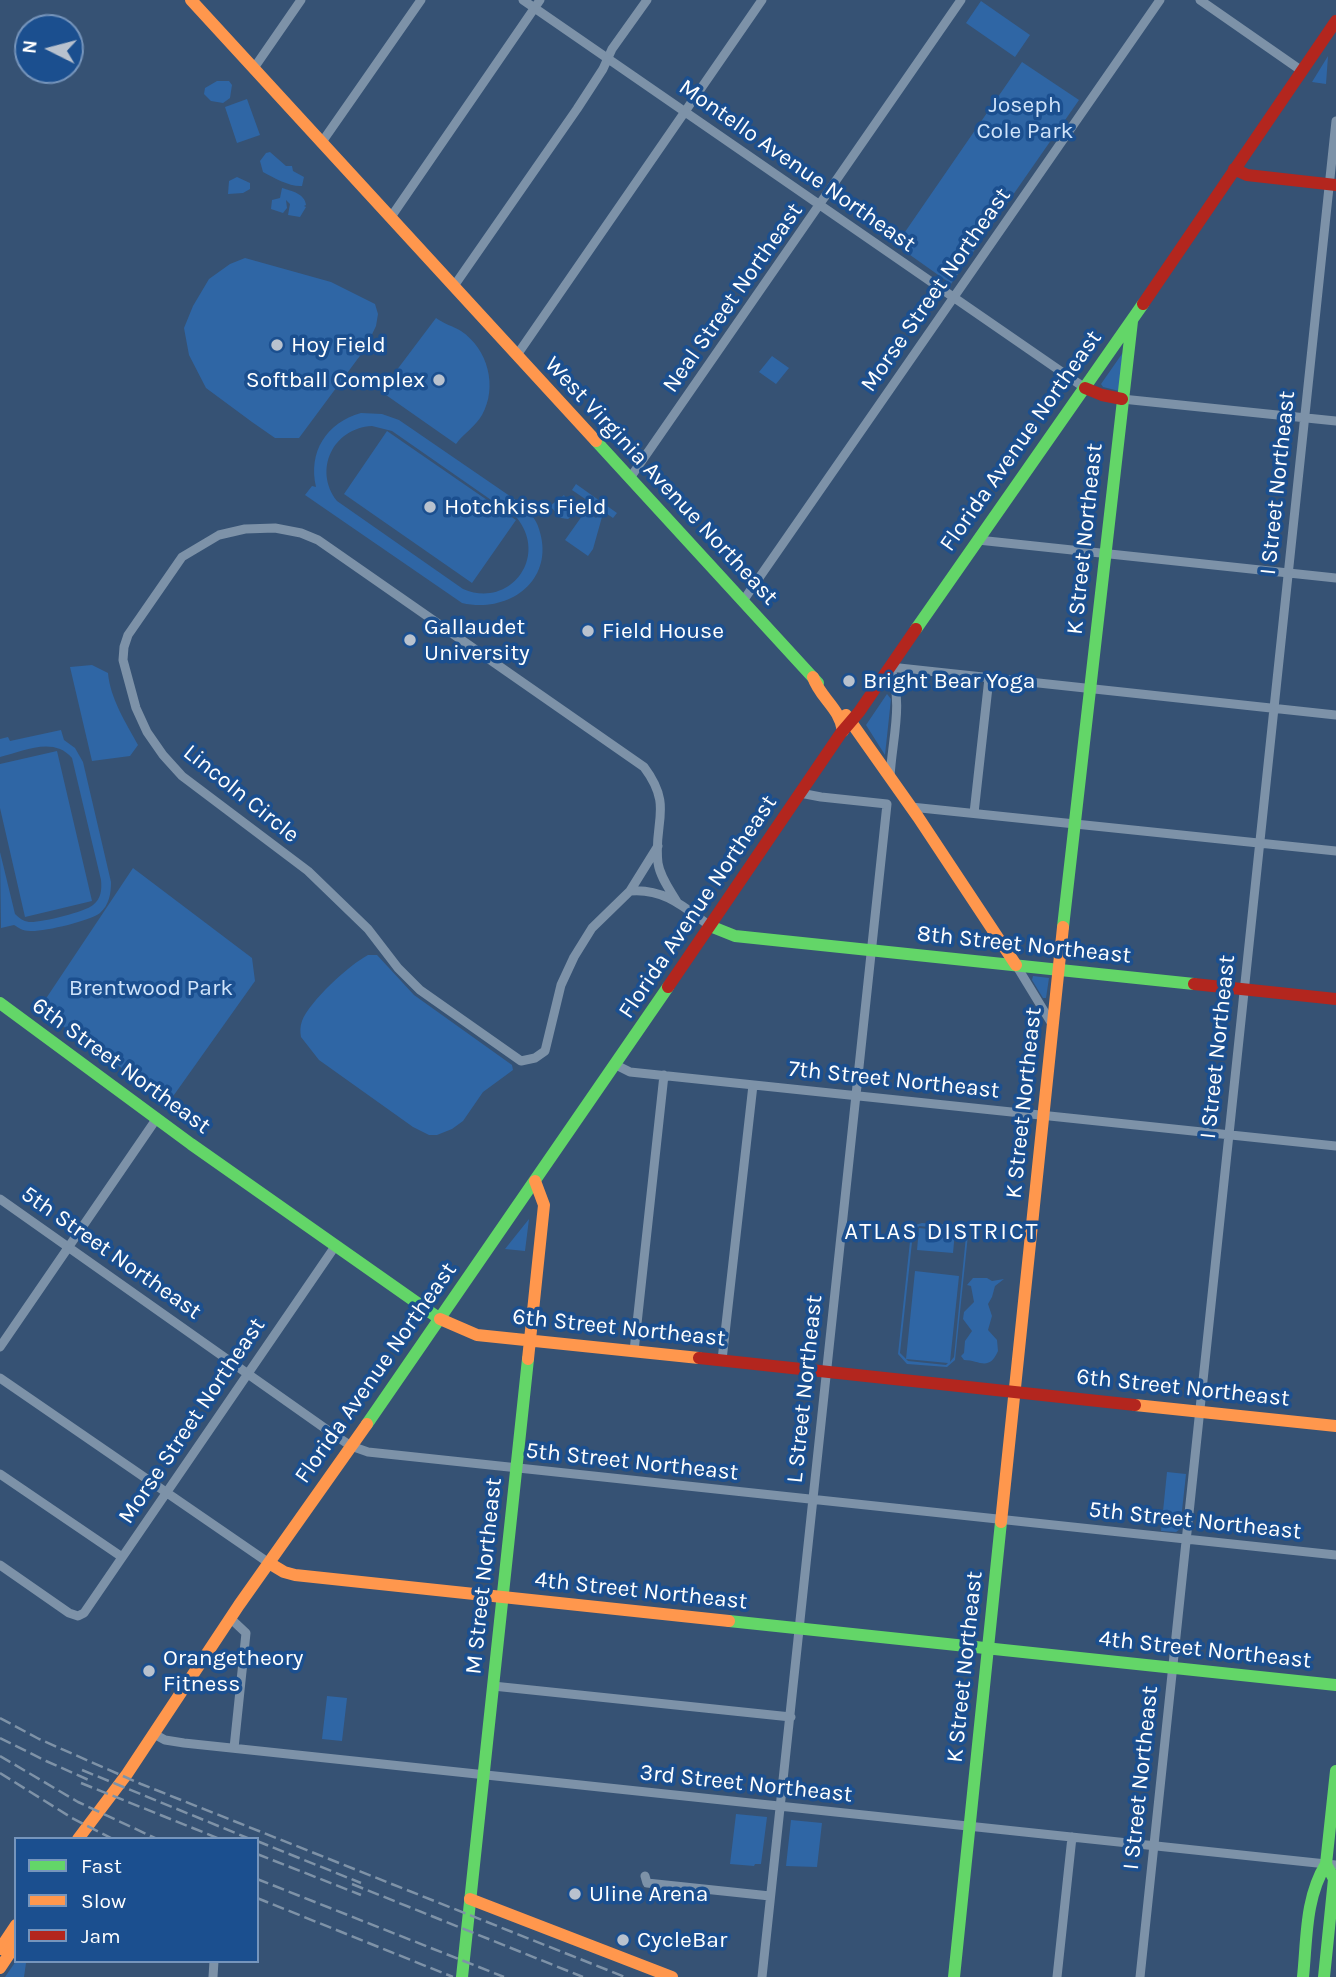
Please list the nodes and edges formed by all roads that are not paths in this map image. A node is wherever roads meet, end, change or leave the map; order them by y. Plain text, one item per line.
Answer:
1 (191, 0) edge
2 (301, 0) edge
3 (421, 0) edge
4 (523, 0) edge
5 (540, 0) edge
6 (647, 0) edge
7 (762, 0) edge
8 (961, 0) edge
9 (1160, 0) edge
10 (1200, 0) edge
11 (534, 9) junction
12 (1336, 21) edge
13 (607, 60) junction
14 (254, 68) junction
15 (1302, 71) junction
16 (685, 113) junction
17 (1336, 121) edge
18 (322, 142) junction
19 (1234, 169) junction
20 (1333, 185) edge
21 (820, 205) junction
22 (391, 217) junction
23 (454, 286) junction
24 (954, 298) junction
25 (1132, 317) junction
26 (517, 355) junction
27 (1086, 388) junction
28 (1122, 399) junction
29 (1305, 418) junction
30 (1336, 421) edge
31 (630, 478) junction
32 (978, 540) junction
33 (1104, 554) junction
34 (1288, 573) junction
35 (1336, 578) edge
36 (743, 601) junction
37 (890, 667) junction
38 (989, 678) junction
39 (1090, 689) junction
40 (1274, 709) junction
41 (1336, 715) edge
42 (847, 727) junction
43 (890, 777) junction
44 (800, 793) junction
45 (911, 807) junction
46 (974, 813) junction
47 (1074, 824) junction
48 (1259, 843) junction
49 (658, 846) junction
50 (1336, 851) edge
51 (630, 891) junction
52 (677, 902) junction
53 (710, 926) junction
54 (872, 950) junction
55 (1016, 965) junction
56 (1060, 970) junction
57 (1244, 989) junction
58 (1336, 999) edge
59 (0, 1003) edge
60 (1053, 1026) junction
61 (616, 1065) junction
62 (664, 1075) junction
63 (752, 1085) junction
64 (856, 1096) junction
65 (1043, 1115) junction
66 (157, 1118) junction
67 (1228, 1135) junction
68 (1336, 1146) edge
69 (535, 1181) junction
70 (0, 1199) edge
71 (336, 1245) junction
72 (70, 1247) junction
73 (440, 1318) junction
74 (530, 1340) junction
75 (0, 1347) edge
76 (634, 1351) junction
77 (722, 1360) junction
78 (826, 1372) junction
79 (248, 1373) junction
80 (0, 1377) edge
81 (1014, 1392) junction
82 (1200, 1411) junction
83 (1336, 1426) edge
84 (351, 1446) junction
85 (516, 1469) junction
86 (0, 1474) edge
87 (167, 1492) junction
88 (813, 1500) junction
89 (1001, 1520) junction
90 (1186, 1540) junction
91 (1336, 1555) edge
92 (122, 1557) junction
93 (269, 1563) junction
94 (0, 1565) edge
95 (503, 1597) junction
96 (229, 1618) junction
97 (800, 1629) junction
98 (988, 1649) junction
99 (1172, 1668) junction
100 (1336, 1685) edge
101 (493, 1686) junction
102 (791, 1717) junction
103 (154, 1734) junction
104 (234, 1748) junction
105 (1336, 1771) edge
106 (483, 1776) junction
107 (780, 1807) junction
108 (970, 1826) junction
109 (81, 1837) edge
110 (1072, 1837) junction
111 (1153, 1846) junction
112 (1331, 1865) edge
113 (645, 1876) dead end
114 (770, 1896) junction
115 (470, 1899) junction
116 (14, 1928) edge
117 (14, 1947) edge
118 (0, 1949) edge
119 (0, 1968) edge
120 (1303, 1975) edge
121 (1325, 1976) edge
122 (462, 1977) edge
123 (672, 1977) edge
124 (762, 1977) edge
125 (954, 1977) edge
126 (1058, 1977) edge
127 (1140, 1977) edge

1 - 14 main road, West Virginia Avenue Northeast
2 - 14 street
3 - 18 street
4 - 11 street, Montello Avenue Northeast
5 - 11 street
6 - 13 street
7 - 16 street
8 - 21 street, Neal Street Northeast
9 - 24 street, Morse Street Northeast
10 - 15 street
11 - 13 street, Montello Avenue Northeast
11 - 22 street
12 - 15 main road, Florida Avenue Northeast
13 - 16 street, Montello Avenue Northeast
13 - 23 street
14 - 18 main road, West Virginia Avenue Northeast
15 - 19 main road, Florida Avenue Northeast
16 - 21 street, Montello Avenue Northeast
16 - 26 street
17 - 20 street, I Street Northeast
18 - 22 main road, West Virginia Avenue Northeast
19 - 20 main road
19 - 25 main road, Florida Avenue Northeast
20 - 29 street, I Street Northeast
21 - 24 street, Montello Avenue Northeast
21 - 31 street, Neal Street Northeast
22 - 23 main road, West Virginia Avenue Northeast
23 - 26 main road, West Virginia Avenue Northeast
24 - 27 street, Montello Avenue Northeast
24 - 36 street, Morse Street Northeast
25 - 27 main road, Florida Avenue Northeast
25 - 28 main road, K Street Northeast
26 - 31 main road, West Virginia Avenue Northeast
27 - 28 main road
27 - 32 main road, Florida Avenue Northeast
28 - 29 street
28 - 33 main road, K Street Northeast
29 - 30 street
29 - 34 street, I Street Northeast
31 - 36 main road, West Virginia Avenue Northeast
32 - 33 street
32 - 37 main road, Florida Avenue Northeast
33 - 34 street
33 - 39 main road, K Street Northeast
34 - 35 street
34 - 40 street, I Street Northeast
36 - 42 main road, West Virginia Avenue Northeast
37 - 38 street
37 - 42 main road, Florida Avenue Northeast
37 - 43 street
38 - 39 street
38 - 46 street
39 - 40 street
39 - 47 main road, K Street Northeast
40 - 41 street
40 - 48 street, I Street Northeast
42 - 43 main road, West Virginia Avenue Northeast
42 - 44 main road, Florida Avenue Northeast
43 - 45 main road, West Virginia Avenue Northeast
44 - 53 main road, Florida Avenue Northeast
44 - 54 street, L Street Northeast
45 - 46 street
45 - 55 main road, West Virginia Avenue Northeast
46 - 47 street
47 - 48 street
47 - 56 main road, K Street Northeast
48 - 50 street
48 - 57 street, I Street Northeast
49 - 51 street, Lincoln Circle
49 - 51 street, Lincoln Circle
49 - 52 street, Lincoln Circle
51 - 52 street, Lincoln Circle
52 - 53 street, Lincoln Circle
53 - 54 main road, 8th Street Northeast
53 - 61 main road, Florida Avenue Northeast
54 - 55 main road, 8th Street Northeast
54 - 64 street, L Street Northeast
55 - 56 main road, 8th Street Northeast
55 - 60 street, West Virginia Avenue Northeast
56 - 57 main road, 8th Street Northeast
56 - 60 main road, K Street Northeast
57 - 58 main road, 8th Street Northeast
57 - 67 street, I Street Northeast
59 - 66 main road, 6th Street Northeast
60 - 65 main road, K Street Northeast
61 - 62 street, 7th Street Northeast
61 - 69 main road, Florida Avenue Northeast
62 - 63 street, 7th Street Northeast
62 - 76 street
63 - 64 street, 7th Street Northeast
63 - 77 street
64 - 65 street, 7th Street Northeast
64 - 78 street, L Street Northeast
65 - 67 street, 7th Street Northeast
65 - 81 main road, K Street Northeast
66 - 71 main road, 6th Street Northeast
66 - 72 street
67 - 68 street, 7th Street Northeast
67 - 82 street, I Street Northeast
69 - 73 main road, Florida Avenue Northeast
69 - 74 main road, M Street Northeast
70 - 72 street, 5th Street Northeast
71 - 73 main road, 6th Street Northeast
71 - 79 street, Morse Street Northeast
72 - 75 street
72 - 79 street, 5th Street Northeast
73 - 74 main road, 6th Street Northeast
73 - 84 main road, Florida Avenue Northeast
74 - 76 main road, 6th Street Northeast
74 - 85 main road, M Street Northeast
76 - 77 main road, 6th Street Northeast
77 - 78 main road, 6th Street Northeast
78 - 81 main road, 6th Street Northeast
78 - 88 street, L Street Northeast
79 - 84 street, 5th Street Northeast
79 - 87 street, Morse Street Northeast
80 - 87 street, 4th Street Northeast
81 - 82 main road, 6th Street Northeast
81 - 89 main road, K Street Northeast
82 - 83 main road, 6th Street Northeast
82 - 90 street, I Street Northeast
84 - 85 street, 5th Street Northeast
84 - 93 main road, Florida Avenue Northeast
85 - 88 street, 5th Street Northeast
85 - 95 main road, M Street Northeast
86 - 92 street
87 - 92 street, Morse Street Northeast
87 - 93 street, 4th Street Northeast
88 - 89 street, 5th Street Northeast
88 - 97 street, L Street Northeast
89 - 90 street, 5th Street Northeast
89 - 98 main road, K Street Northeast
90 - 91 street, 5th Street Northeast
90 - 99 street, I Street Northeast
92 - 94 street, Morse Street Northeast
93 - 95 main road, 4th Street Northeast
93 - 96 main road, Florida Avenue Northeast
95 - 97 main road, 4th Street Northeast
95 - 101 main road, M Street Northeast
96 - 103 main road, Florida Avenue Northeast
96 - 104 street
97 - 98 main road, 4th Street Northeast
97 - 102 street, L Street Northeast
98 - 99 main road, 4th Street Northeast
98 - 108 main road, K Street Northeast
99 - 100 main road, 4th Street Northeast
99 - 111 street, I Street Northeast
101 - 102 street
101 - 106 main road, M Street Northeast
102 - 107 street, L Street Northeast
103 - 104 street, 3rd Street Northeast
103 - 109 main road, Florida Avenue Northeast
104 - 106 street, 3rd Street Northeast
105 - 112 main road
106 - 107 street, 3rd Street Northeast
106 - 115 main road, M Street Northeast
107 - 108 street, 3rd Street Northeast
107 - 114 street, L Street Northeast
108 - 110 street, 3rd Street Northeast
108 - 125 main road, K Street Northeast
110 - 111 street, 3rd Street Northeast
110 - 126 street
111 - 112 street, 3rd Street Northeast
111 - 127 street, I Street Northeast
112 - 120 main road
112 - 121 main road
113 - 114 street
114 - 124 street, L Street Northeast
115 - 122 main road, M Street Northeast
115 - 123 main road
116 - 118 main road
117 - 119 main road

